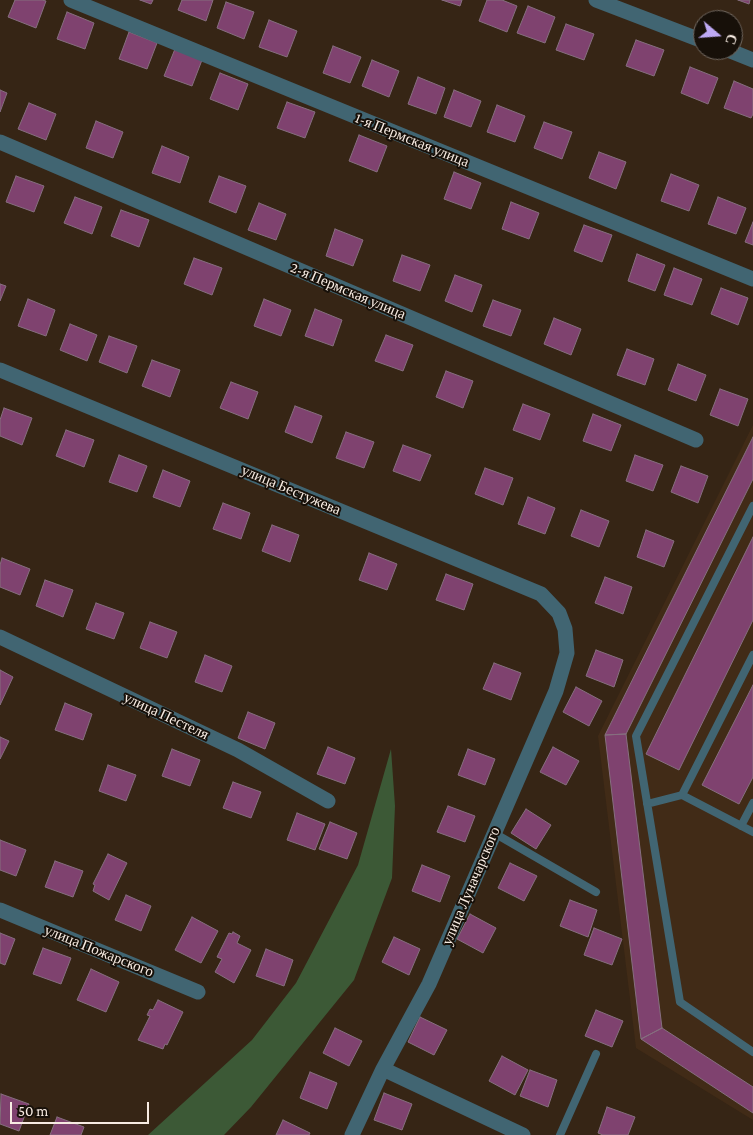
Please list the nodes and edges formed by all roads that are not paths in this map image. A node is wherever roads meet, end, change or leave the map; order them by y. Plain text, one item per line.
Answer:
1 (71, 0) edge
2 (596, 0) edge
3 (693, 37) edge
4 (0, 142) edge
5 (753, 279) edge
6 (0, 370) edge
7 (696, 440) dead end
8 (753, 506) edge
9 (565, 629) joint
10 (0, 637) edge
11 (753, 655) edge
12 (682, 795) junction
13 (328, 801) dead end
14 (753, 803) edge
15 (647, 804) junction
16 (741, 826) junction
17 (753, 832) edge
18 (494, 833) junction
19 (596, 892) dead end
20 (0, 910) edge
21 (198, 992) dead end
22 (753, 1052) edge
23 (596, 1054) dead end
24 (383, 1069) junction
25 (352, 1135) edge
26 (524, 1135) edge
27 (560, 1135) edge

1 - 5 street, 1-я Пермская улица
2 - 3 street
4 - 7 street, 2-я Пермская улица
6 - 9 street, улица Бестужева
8 - 15 lane
9 - 18 street, улица Луначарского
10 - 13 street, улица Пестеля
11 - 12 lane
12 - 15 lane
12 - 16 lane
14 - 16 lane
15 - 22 lane
16 - 17 lane
18 - 19 lane
18 - 24 street, улица Луначарского
20 - 21 street, улица Пожарского
23 - 27 lane
24 - 25 street, улица Луначарского
24 - 26 street

